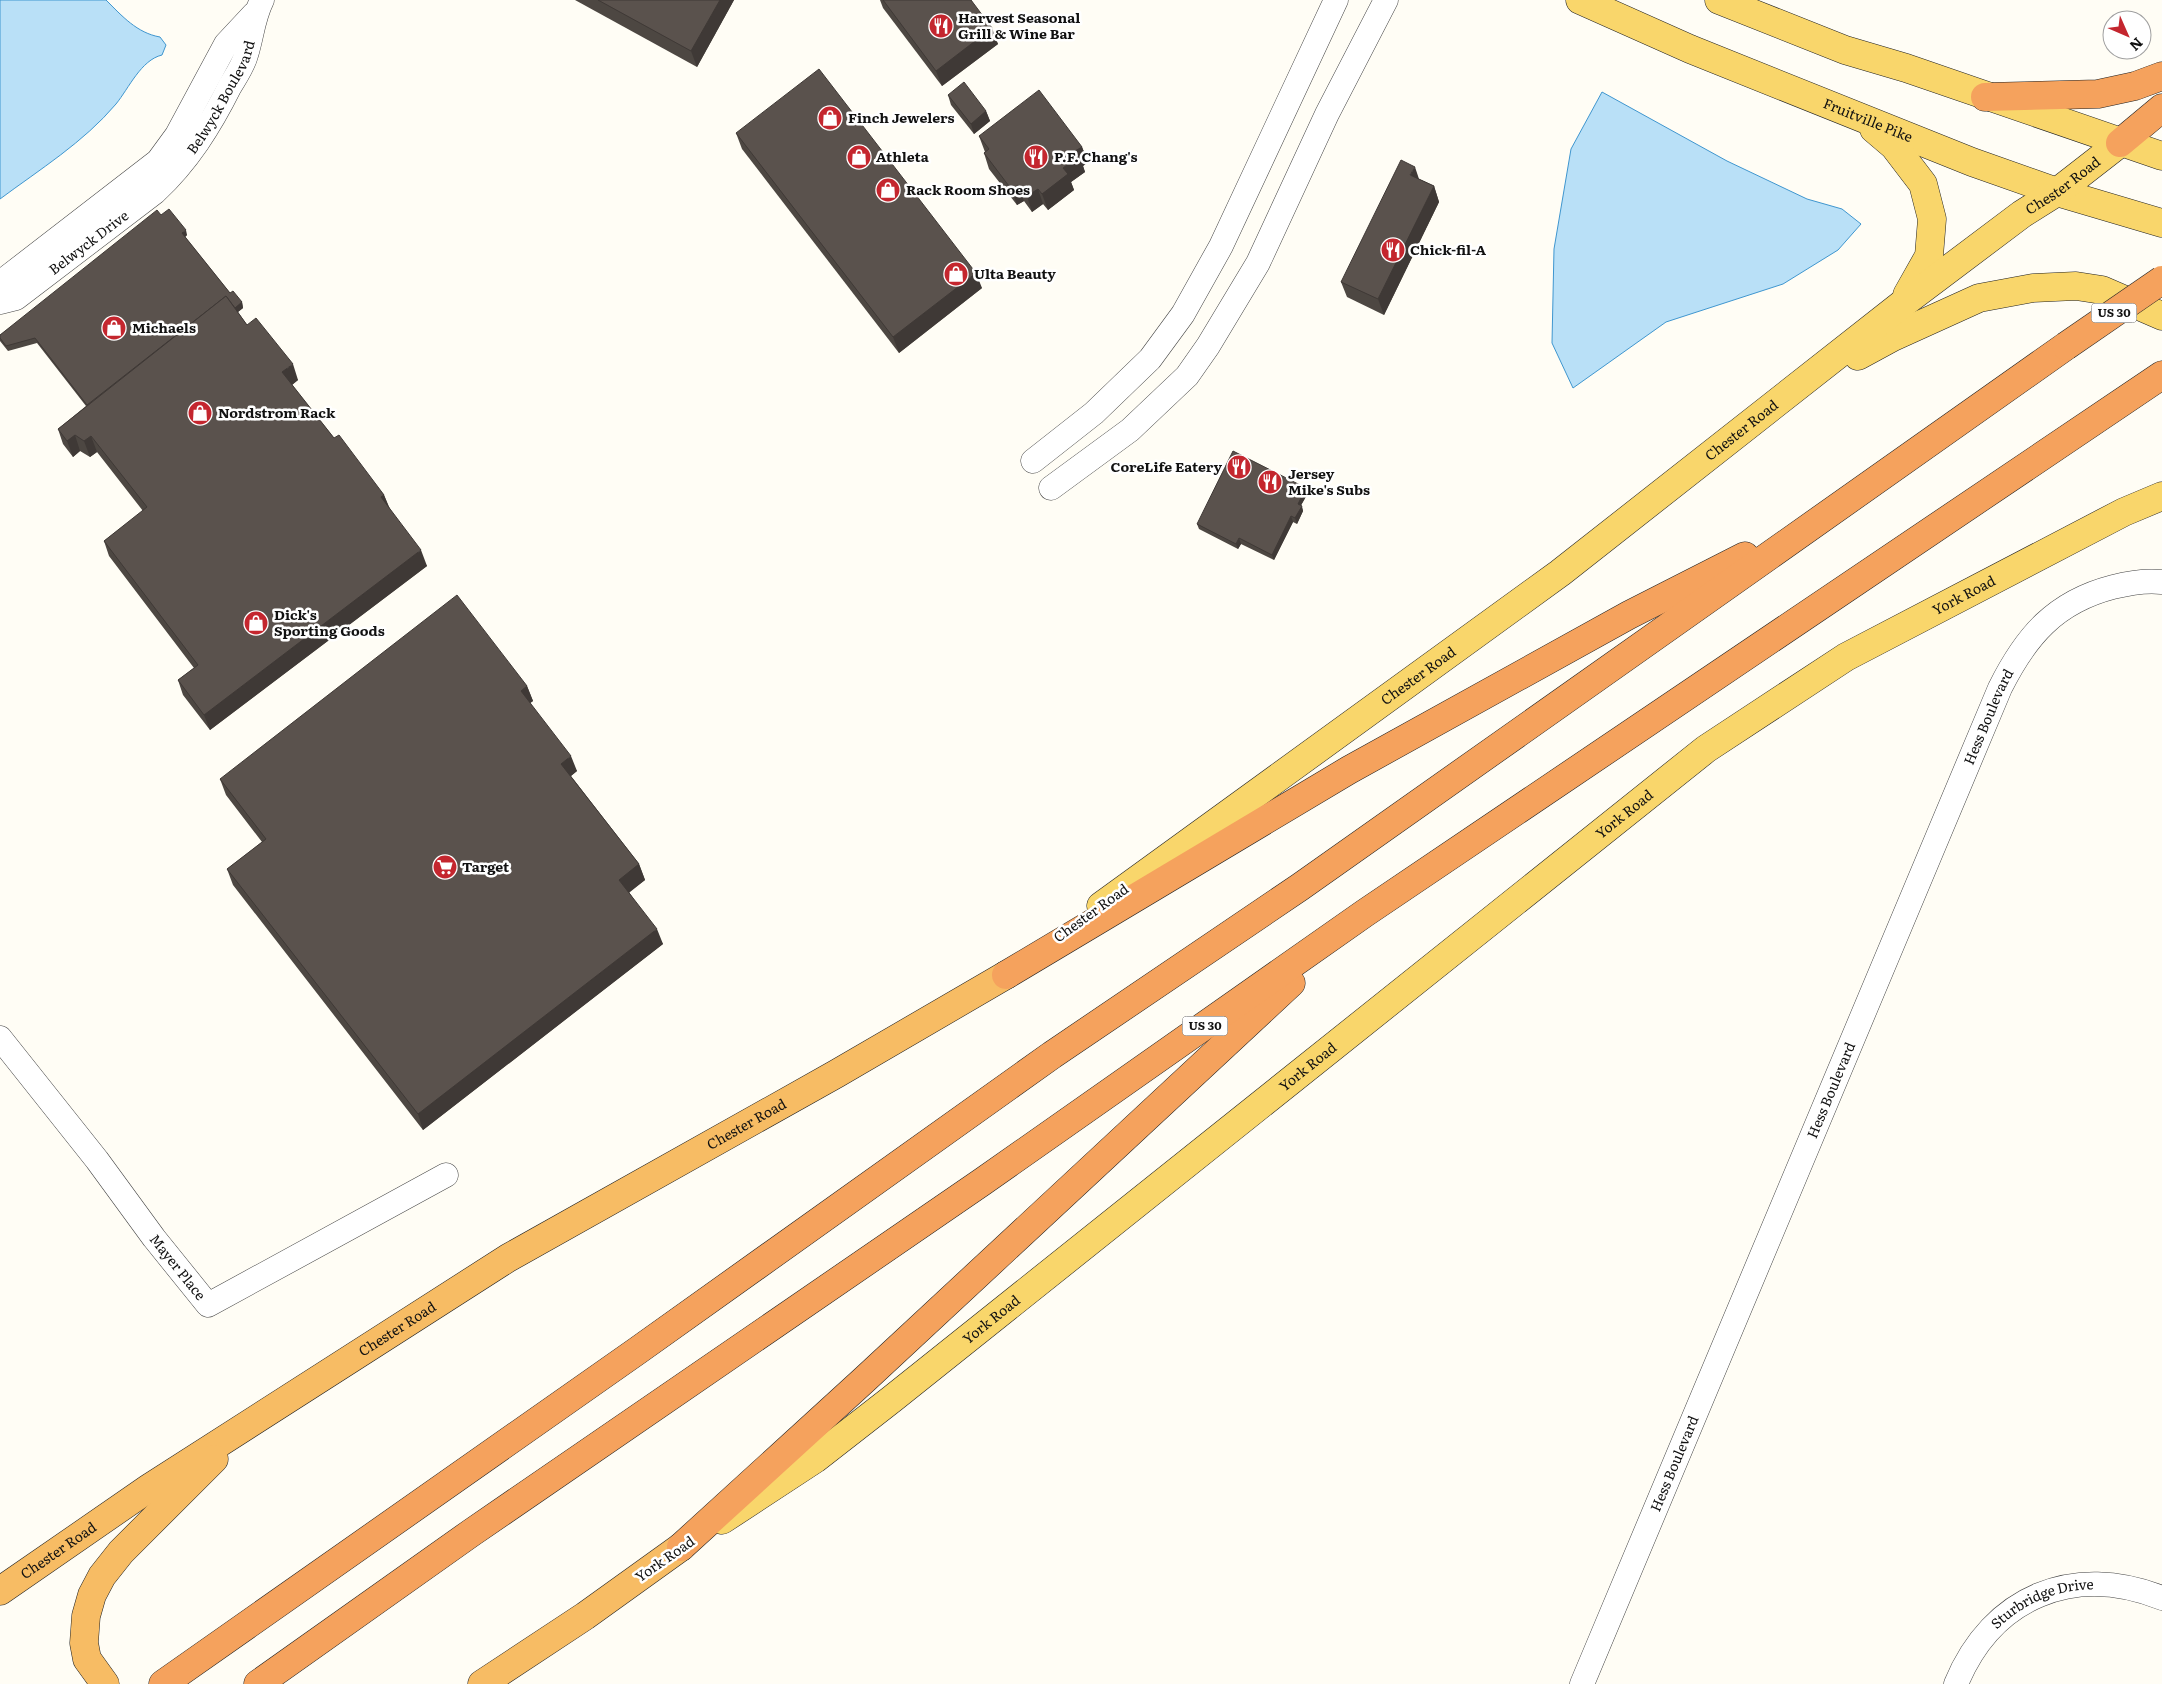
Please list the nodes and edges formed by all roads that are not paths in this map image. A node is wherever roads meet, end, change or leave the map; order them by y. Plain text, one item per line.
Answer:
1 (1336, 0) edge
2 (1386, 0) edge
3 (1580, 0) edge
4 (1719, 0) edge
5 (259, 6) edge
6 (2162, 76) edge
7 (1985, 97) junction
8 (2162, 108) edge
9 (1857, 116) junction
10 (2120, 143) junction
11 (2162, 156) edge
12 (165, 168) junction
13 (2058, 192) junction
14 (2162, 223) edge
15 (2162, 280) edge
16 (0, 283) edge
17 (0, 302) edge
18 (1901, 305) junction
19 (2162, 316) edge
20 (2160, 376) edge
21 (1777, 402) junction
22 (1033, 461) dead end
23 (1051, 488) dead end
24 (2162, 496) edge
25 (1838, 509) junction
26 (2162, 582) edge
27 (1365, 913) junction
28 (1006, 975) junction
29 (0, 1038) edge
30 (446, 1175) dead end
31 (253, 1420) junction
32 (681, 1547) junction
33 (0, 1591) edge
34 (2162, 1598) edge
35 (105, 1684) edge
36 (163, 1684) edge
37 (258, 1684) edge
38 (482, 1684) edge
39 (1582, 1684) edge
40 (1956, 1684) edge

1 - 22 street
2 - 23 street
3 - 9 main road, Fruitville Pike
4 - 7 main road
5 - 12 street, Belwyck Boulevard
6 - 7 highway
7 - 10 main road
8 - 10 highway
9 - 13 main road, Fruitville Pike
9 - 18 main road
10 - 11 main road
10 - 13 main road, Chester Road
12 - 16 street, Belwyck Drive
12 - 17 street, Belwyck Drive
13 - 14 main road, Fruitville Pike
13 - 18 main road, Chester Road
15 - 25 highway, US 30, bridge
18 - 21 main road, Chester Road
19 - 21 main road
20 - 27 highway, US 30
21 - 28 main road, Chester Road
24 - 32 main road, York Road
25 - 28 highway
25 - 36 highway, US 30
26 - 39 street, Hess Boulevard
27 - 32 highway
27 - 37 highway, US 30
28 - 31 highway, Chester Road
29 - 30 street, Mayer Place
31 - 33 highway, Chester Road
31 - 35 highway
32 - 38 highway, York Road
34 - 40 street, Sturbridge Drive

